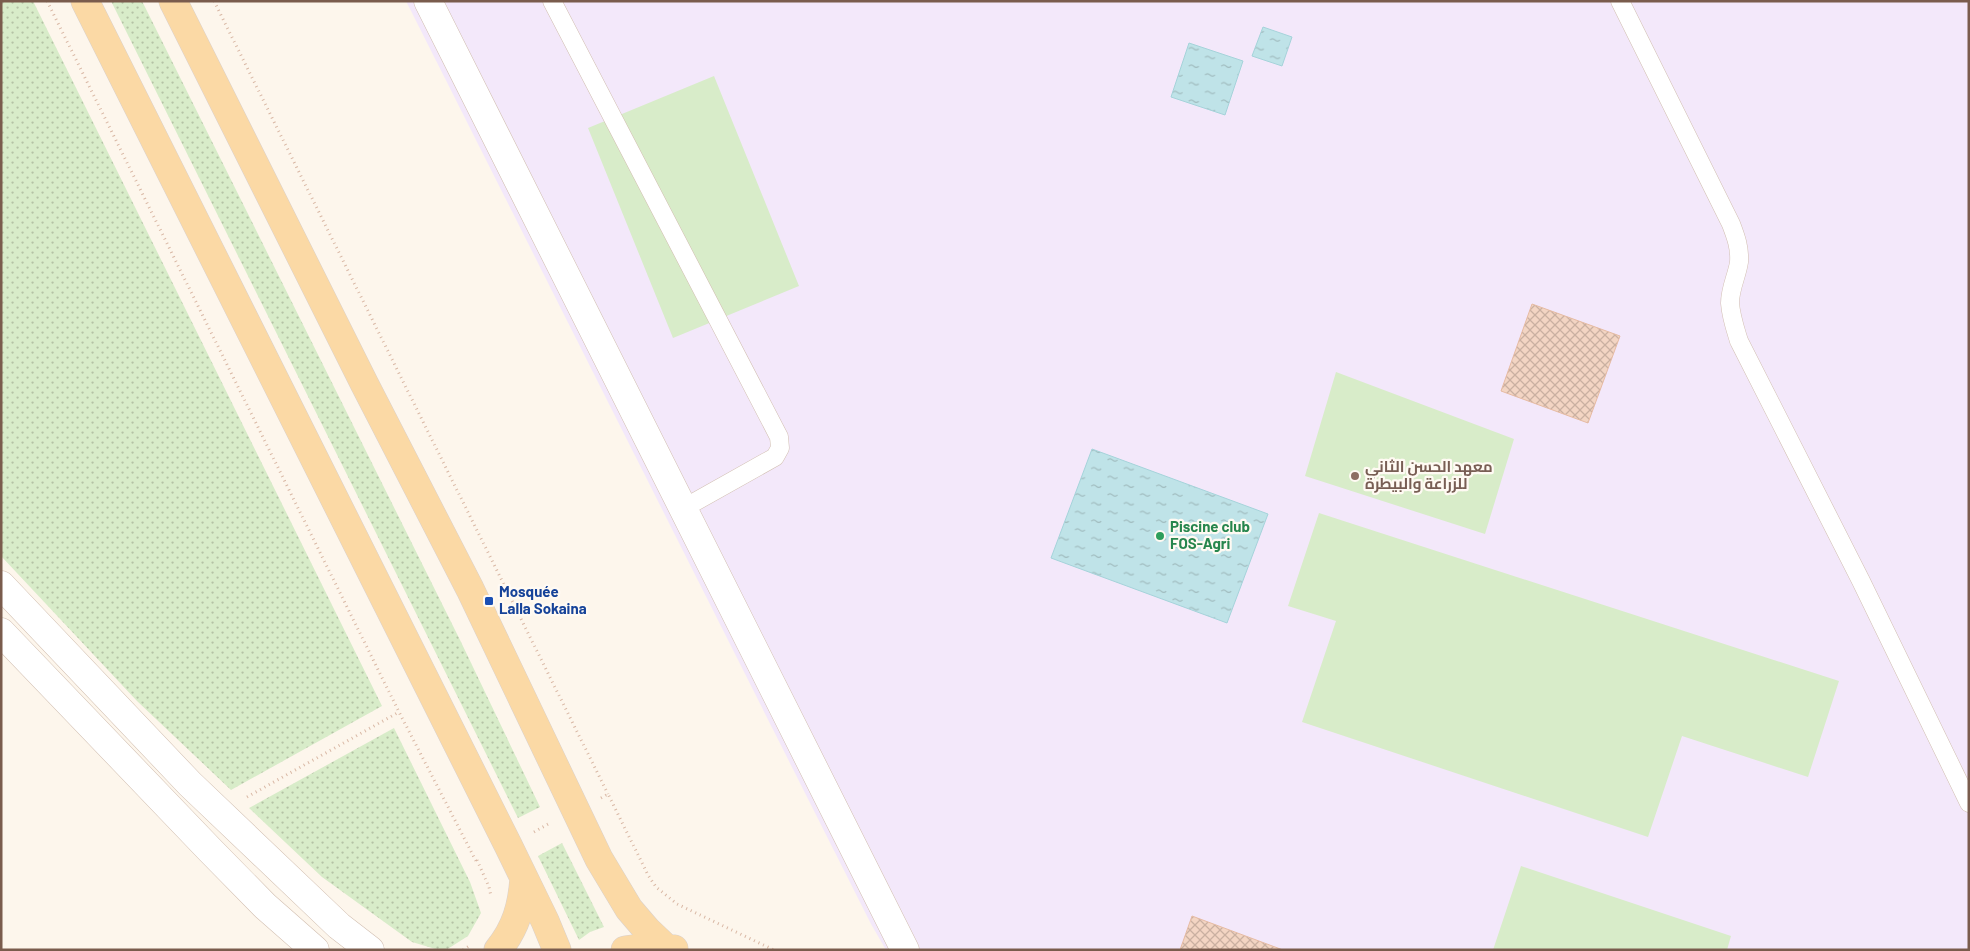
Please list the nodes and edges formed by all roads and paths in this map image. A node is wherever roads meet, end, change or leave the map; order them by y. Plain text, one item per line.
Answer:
1 (47, 1) edge
2 (85, 1) edge
3 (173, 1) edge
4 (214, 1) edge
5 (428, 1) edge
6 (552, 1) edge
7 (1620, 1) edge
8 (684, 508) junction
9 (1, 584) edge
10 (1, 632) edge
11 (399, 712) junction
12 (608, 794) dead end
13 (1969, 803) edge
14 (219, 813) junction
15 (476, 861) dead end
16 (524, 878) junction
17 (339, 926) junction
18 (896, 947) edge
19 (312, 949) edge
20 (671, 949) edge
21 (370, 950) edge
22 (498, 950) edge
23 (557, 950) edge
24 (625, 950) edge

1 - 11 path
2 - 16 main road
3 - 20 main road
4 - 12 path
5 - 8 street
6 - 8 lane
7 - 13 lane
8 - 18 street
9 - 14 street
10 - 19 street
11 - 14 path
11 - 15 path
14 - 17 street
16 - 22 main road
16 - 23 main road
17 - 19 lane
17 - 21 street
20 - 24 main road

